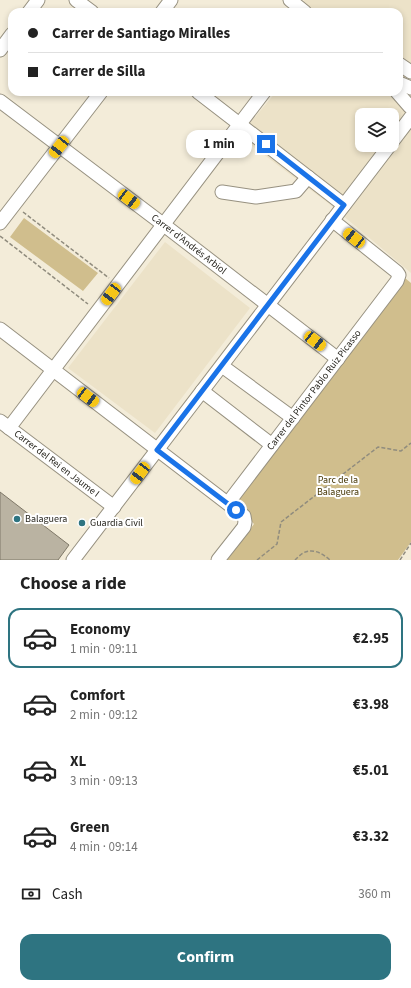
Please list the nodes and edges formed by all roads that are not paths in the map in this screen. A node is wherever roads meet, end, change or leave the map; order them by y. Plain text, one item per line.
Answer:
1 (76, 0) edge
2 (292, 0) edge
3 (87, 8) edge
4 (301, 8) edge
5 (8, 39) edge
6 (0, 50) edge
7 (98, 96) edge
8 (203, 96) edge
9 (261, 96) edge
10 (400, 96) edge
11 (0, 101) edge
12 (411, 108) edge
13 (240, 124) junction
14 (399, 129) edge
15 (59, 147) junction
16 (385, 152) edge
17 (308, 177) junction
18 (222, 192) dead end
19 (344, 205) junction
20 (332, 220) junction
21 (0, 223) edge
22 (164, 225) junction
23 (268, 305) junction
24 (0, 329) edge
25 (338, 359) junction
26 (222, 366) junction
27 (53, 370) junction
28 (202, 391) junction
29 (293, 418) junction
30 (5, 424) edge
31 (272, 445) junction
32 (157, 450) junction
33 (228, 504) junction
34 (114, 507) junction
35 (75, 559) edge
36 (218, 560) edge

1 - 3 street
2 - 4 street
5 - 6 street
7 - 15 street
8 - 13 street
9 - 13 street
10 - 12 street
11 - 15 street, Carrer d'Andrés Arbiol
12 - 14 street
13 - 17 street
13 - 22 street
15 - 21 street
15 - 22 street, Carrer d'Andrés Arbiol
16 - 19 street
17 - 18 street
17 - 19 street
19 - 20 street
20 - 23 street
20 - 25 street, Carrer del Pintor Pablo Ruiz Picasso
22 - 23 street, Carrer d'Andrés Arbiol
22 - 27 street
23 - 25 street, Carrer d'Andrés Arbiol
23 - 26 street
24 - 27 street
25 - 29 street, Carrer del Pintor Pablo Ruiz Picasso
26 - 28 street
26 - 29 street
27 - 30 street
27 - 32 street
28 - 31 street
28 - 32 street
29 - 31 street, Carrer del Pintor Pablo Ruiz Picasso
30 - 34 street, Carrer del Rei en Jaume I
31 - 33 street, Carrer del Pintor Pablo Ruiz Picasso
32 - 33 street
32 - 34 street
33 - 36 street
34 - 35 street

